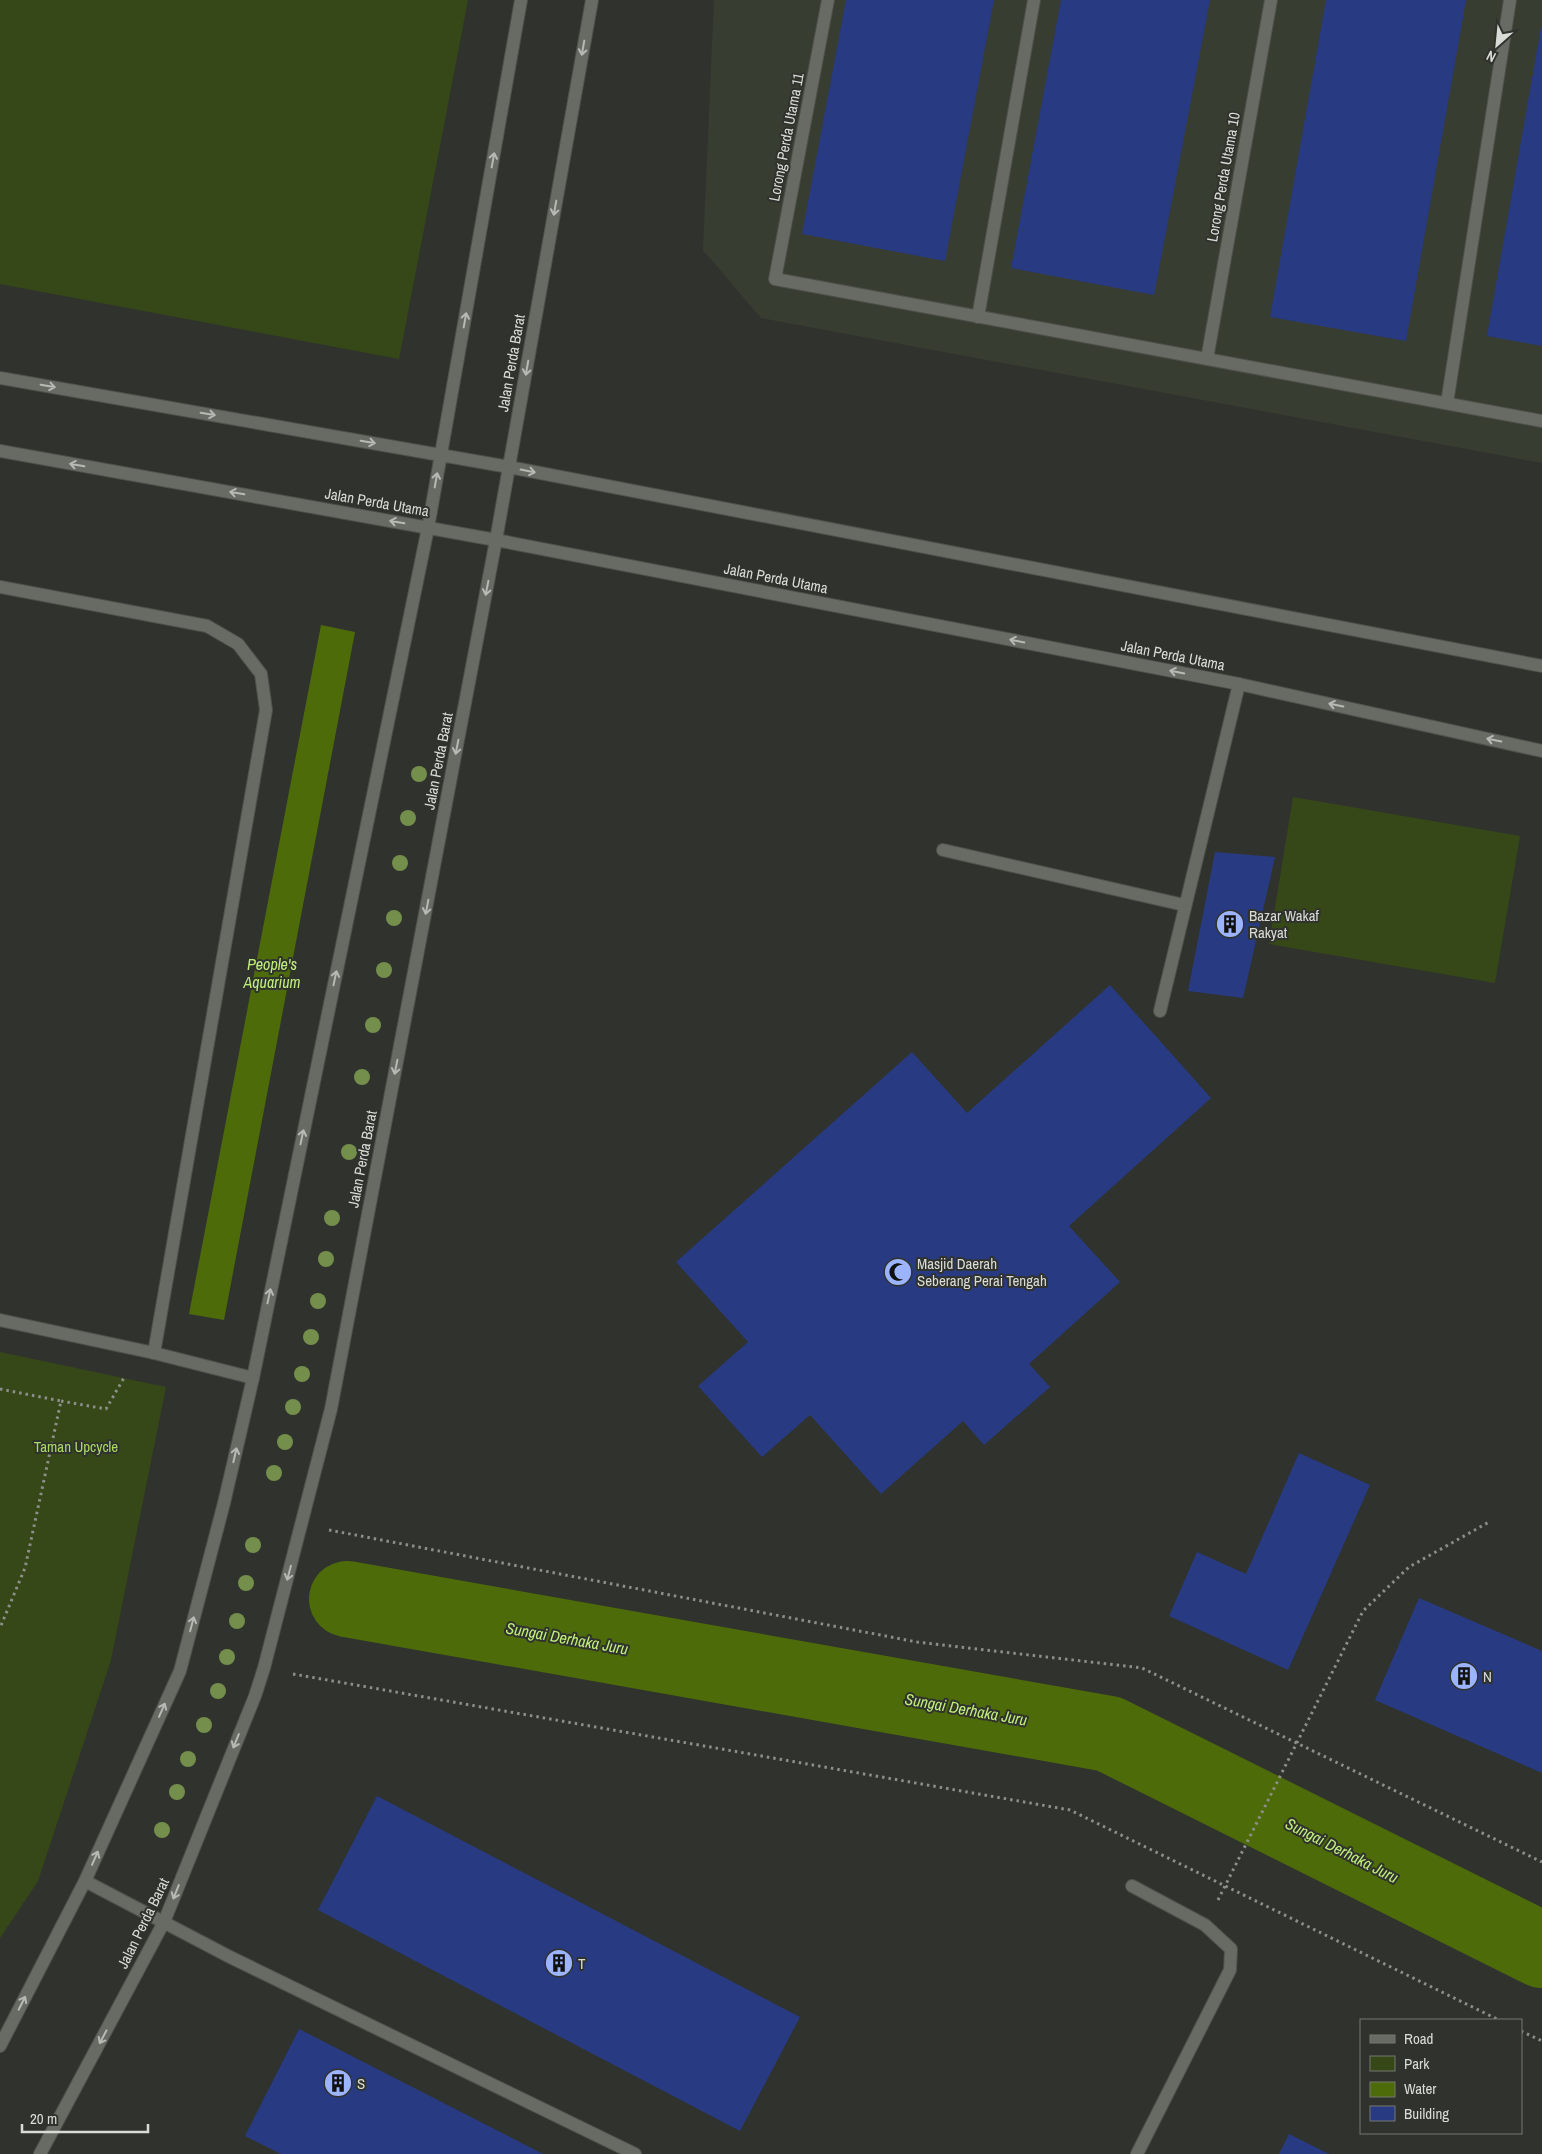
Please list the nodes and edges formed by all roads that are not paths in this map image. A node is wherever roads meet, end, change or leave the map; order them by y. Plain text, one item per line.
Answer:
1 (522, 0) edge
2 (592, 0) edge
3 (828, 0) edge
4 (1034, 0) edge
5 (1271, 0) edge
6 (1510, 0) edge
7 (978, 317) junction
8 (1206, 359) junction
9 (0, 378) edge
10 (1447, 403) junction
11 (1542, 421) edge
12 (0, 451) edge
13 (441, 455) junction
14 (509, 467) junction
15 (428, 528) junction
16 (496, 540) junction
17 (0, 587) edge
18 (1542, 666) edge
19 (1239, 684) junction
20 (1542, 751) edge
21 (943, 850) dead end
22 (1184, 905) junction
23 (1160, 1010) dead end
24 (0, 1320) edge
25 (154, 1353) junction
26 (253, 1378) junction
27 (85, 1881) junction
28 (1132, 1886) dead end
29 (164, 1922) junction
30 (0, 2046) edge
31 (40, 2154) edge
32 (635, 2154) edge
33 (1137, 2154) edge

13 -> 1 street
2 -> 14 street, Jalan Perda Barat
3 - 7 street, Lorong Perda Utama 11
4 - 7 street
5 - 8 street, Lorong Perda Utama 10
6 - 10 street
7 - 8 street
8 - 10 street
9 -> 13 street
10 - 11 street
15 -> 12 street, Jalan Perda Utama
13 - 14 street
15 -> 13 street
14 - 16 street, Jalan Perda Barat
14 -> 18 street
15 - 16 street, Jalan Perda Utama
26 -> 15 street
19 -> 16 street, Jalan Perda Utama
16 -> 29 street, Jalan Perda Barat
17 - 25 street
20 -> 19 street, Jalan Perda Utama
19 - 22 street
21 - 22 street
22 - 23 street
24 - 25 street
25 - 26 street
27 -> 26 street
27 - 29 street
30 -> 27 street
28 - 33 street
29 -> 31 street, Jalan Perda Barat
29 - 32 street

